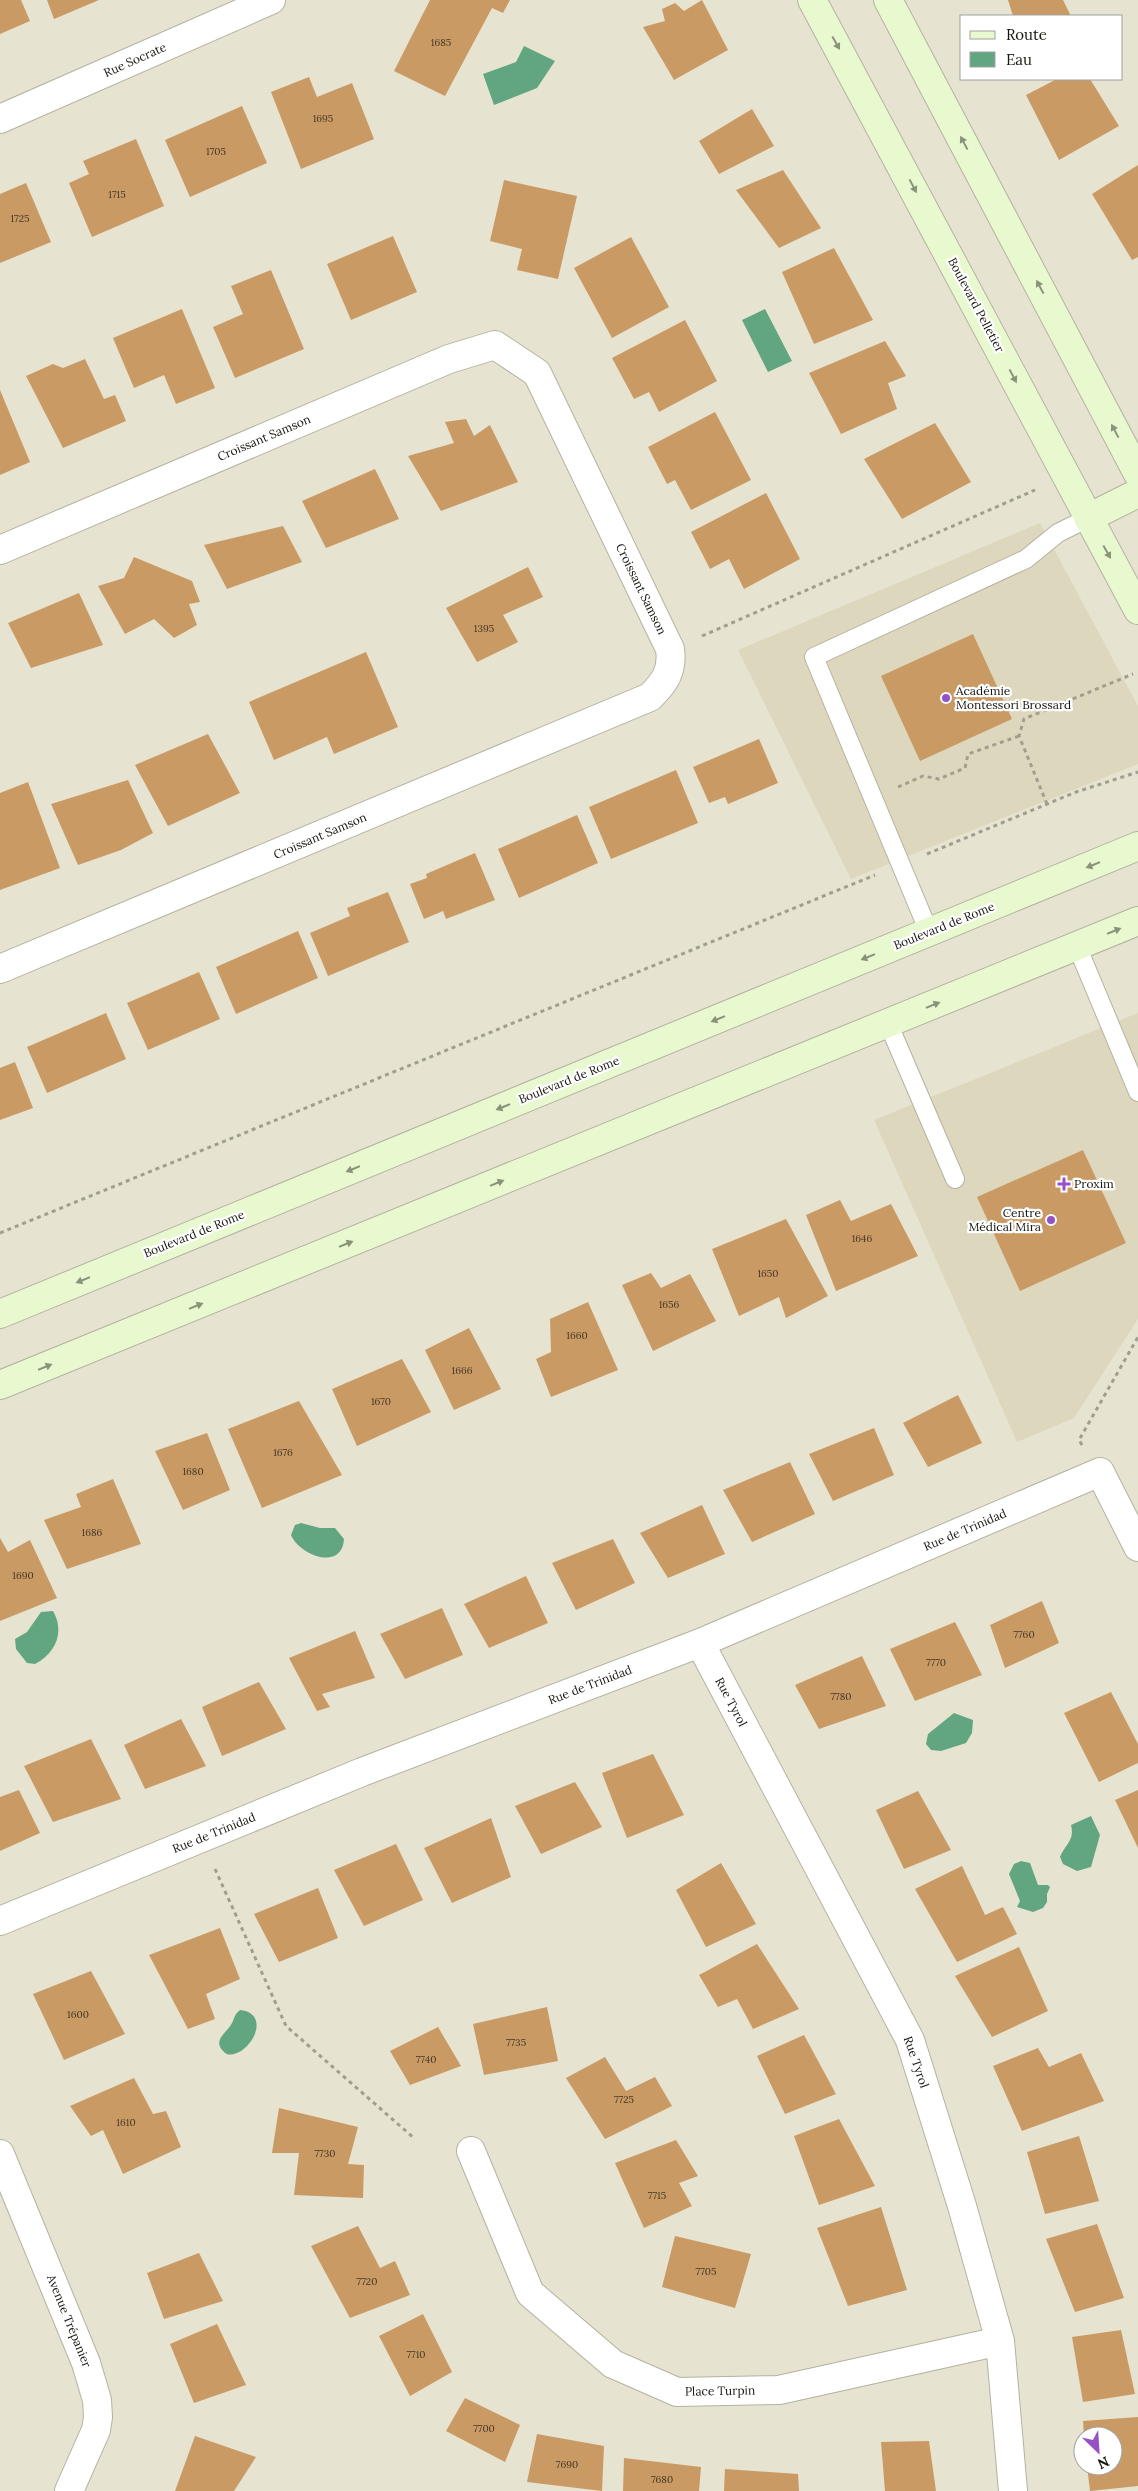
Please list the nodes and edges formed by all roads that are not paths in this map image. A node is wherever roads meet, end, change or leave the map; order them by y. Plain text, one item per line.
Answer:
1 (271, 0) edge
2 (812, 0) edge
3 (888, 0) edge
4 (0, 119) edge
5 (1138, 474) edge
6 (1138, 493) edge
7 (1088, 518) junction
8 (0, 550) edge
9 (1138, 610) edge
10 (1138, 846) edge
11 (1138, 921) edge
12 (930, 932) junction
13 (1077, 946) junction
14 (0, 969) edge
15 (888, 1023) junction
16 (1138, 1092) edge
17 (955, 1178) dead end
18 (0, 1314) edge
19 (0, 1385) edge
20 (1138, 1547) edge
21 (700, 1643) junction
22 (0, 1921) edge
23 (471, 2151) dead end
24 (0, 2154) edge
25 (1000, 2340) junction
26 (69, 2491) edge
27 (1013, 2491) edge

1 - 4 street, Rue Socrate
2 -> 7 main road, Boulevard Pelletier
5 -> 3 main road
6 - 7 main road
7 -> 9 main road, Boulevard Pelletier
7 - 12 lane
8 - 14 street, Croissant Samson
10 -> 12 main road, Boulevard de Rome
13 -> 11 main road
12 -> 18 main road, Boulevard de Rome
15 -> 13 main road
13 - 16 lane
15 - 17 lane
19 -> 15 main road
20 - 21 street, Rue de Trinidad
21 - 22 street, Rue de Trinidad
21 - 25 street, Rue Tyrol
23 - 25 street, Place Turpin
24 - 26 street, Avenue Trépanier
25 - 27 street, Rue Tyrol

